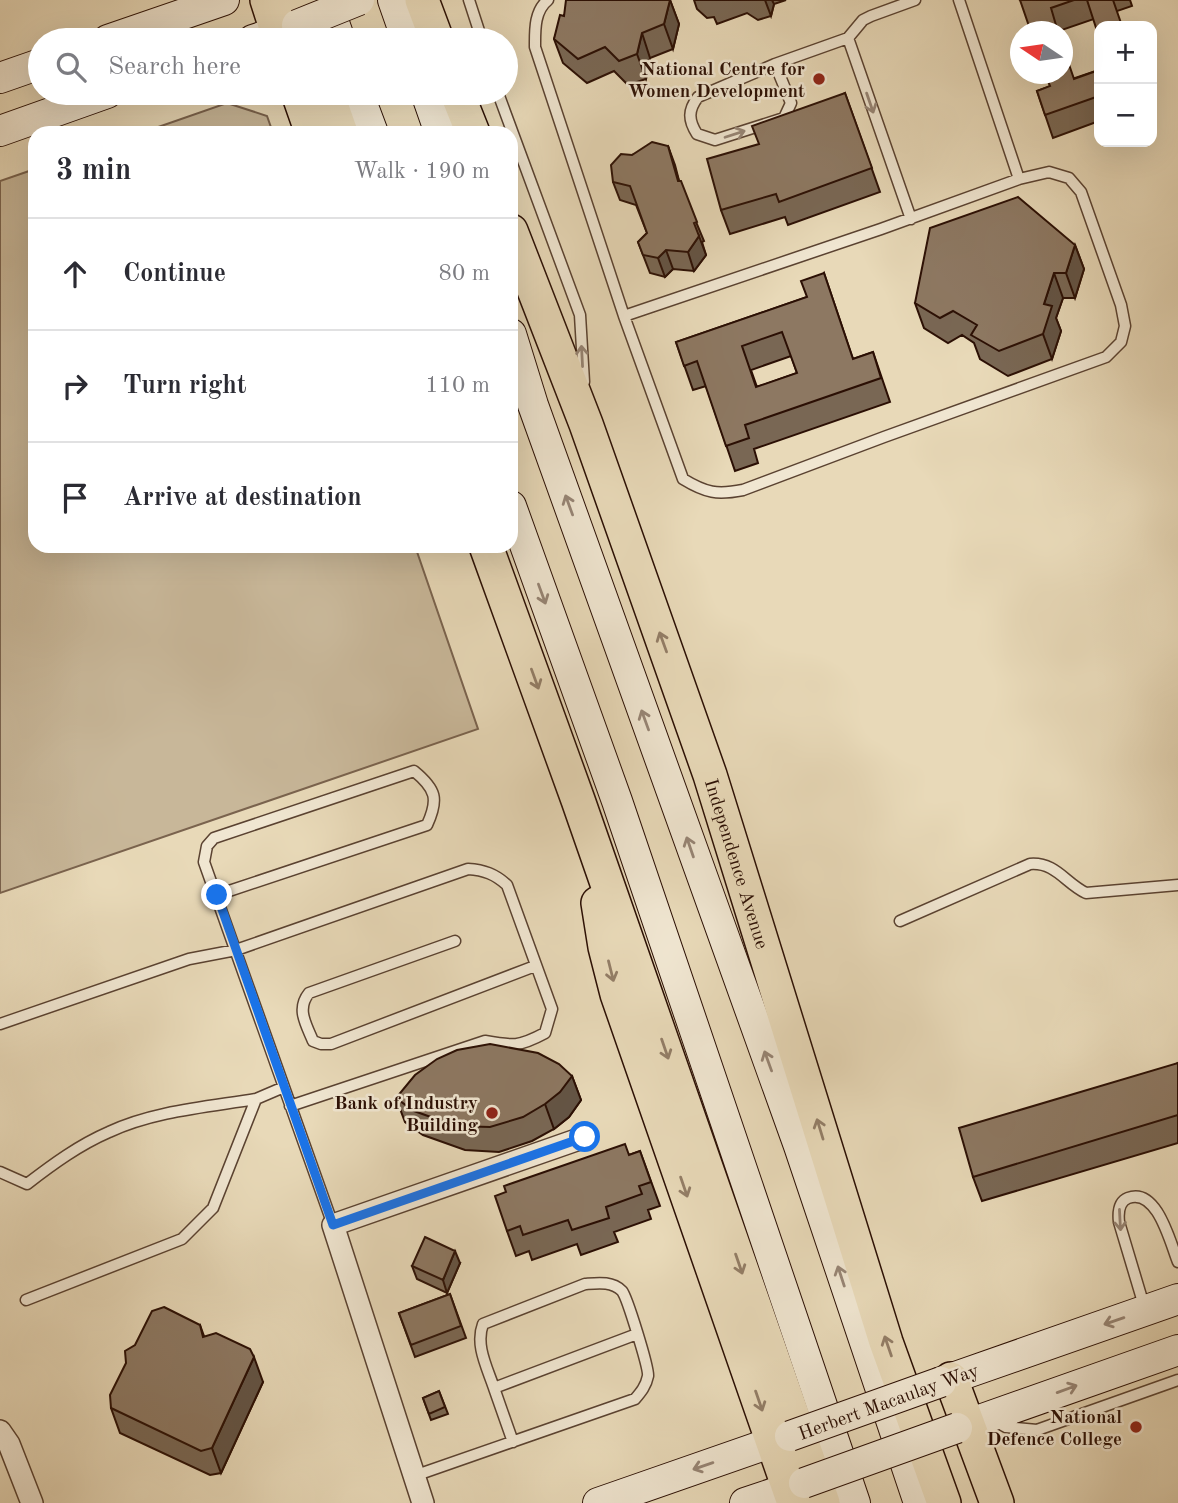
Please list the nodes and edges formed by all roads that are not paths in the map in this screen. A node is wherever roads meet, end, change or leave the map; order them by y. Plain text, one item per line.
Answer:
1 (224, 0) edge
2 (267, 0) edge
3 (327, 0) edge
4 (359, 0) edge
5 (393, 0) edge
6 (422, 0) edge
7 (469, 0) edge
8 (548, 0) edge
9 (915, 0) edge
10 (960, 0) edge
11 (885, 4) edge
12 (143, 28) edge
13 (284, 28) edge
14 (290, 28) edge
15 (336, 28) edge
16 (403, 28) edge
17 (432, 28) edge
18 (478, 28) edge
19 (848, 38) junction
20 (775, 64) junction
21 (28, 68) edge
22 (0, 78) edge
23 (73, 105) edge
24 (302, 105) edge
25 (331, 105) edge
26 (362, 105) edge
27 (430, 105) edge
28 (462, 105) edge
29 (502, 105) edge
30 (310, 126) edge
31 (339, 126) edge
32 (370, 126) edge
33 (438, 126) edge
34 (470, 126) edge
35 (510, 126) edge
36 (0, 131) edge
37 (518, 147) edge
38 (1019, 179) junction
39 (911, 219) junction
40 (518, 249) edge
41 (624, 316) junction
42 (518, 357) edge
43 (586, 424) junction
44 (518, 525) edge
45 (489, 553) edge
46 (589, 831) junction
47 (1178, 886) edge
48 (217, 895) junction
49 (900, 921) dead end
50 (455, 941) dead end
51 (236, 950) junction
52 (535, 966) junction
53 (0, 1024) edge
54 (284, 1087) junction
55 (256, 1099) junction
56 (290, 1106) junction
57 (585, 1137) dead end
58 (0, 1171) edge
59 (333, 1225) junction
60 (1178, 1262) edge
61 (1178, 1298) edge
62 (26, 1300) dead end
63 (1146, 1310) junction
64 (637, 1334) junction
65 (1178, 1350) edge
66 (946, 1380) junction
67 (1178, 1380) edge
68 (494, 1388) junction
69 (971, 1423) junction
70 (0, 1431) edge
71 (781, 1439) junction
72 (513, 1442) junction
73 (414, 1476) junction
74 (803, 1494) edge
75 (32, 1503) edge
76 (423, 1503) edge
77 (598, 1503) edge
78 (745, 1503) edge
79 (855, 1503) edge
80 (919, 1503) edge
81 (944, 1503) edge
82 (997, 1503) edge

1 - 12 main road
2 - 13 main road
3 - 15 main road
4 - 14 main road, bridge
5 - 16 main road
6 - 17 main road
7 - 18 lane
8 - 41 lane
9 - 11 lane
10 - 38 lane
11 - 19 lane
19 - 20 lane
19 -> 39 lane
20 -> 20 lane
21 - 22 main road
23 - 36 main road
24 - 30 main road
25 - 31 main road
26 - 32 main road
27 - 33 main road
28 - 34 main road
35 -> 29 lane
43 -> 37 lane
38 - 39 lane
38 - 41 lane
39 - 41 lane
40 - 43 main road, Independence Avenue
80 -> 42 main road, Independence Avenue
81 -> 43 main road, Independence Avenue
44 -> 79 main road
45 -> 46 main road
46 -> 71 main road
46 -> 74 main road
47 - 49 lane
48 - 48 lane
48 - 51 lane
50 - 52 lane
51 - 52 lane
51 - 53 lane
51 - 54 lane
52 - 56 lane
54 - 55 lane
54 - 56 lane
55 - 58 lane
55 - 62 lane
56 - 59 lane
57 - 59 street
59 - 73 street
60 -> 63 lane
61 - 63 main road, Herbert Macaulay Way
63 -> 66 main road, Herbert Macaulay Way
64 - 68 lane
64 - 68 lane
64 - 72 lane
69 -> 65 main road
66 - 69 main road
66 - 71 main road, Herbert Macaulay Way, bridge
67 - 69 lane
68 - 72 lane
69 - 74 main road, bridge
69 - 82 main road
70 - 75 street
71 - 74 main road
71 -> 77 main road, Herbert Macaulay Way
72 - 73 lane
73 - 76 street
74 - 78 main road

